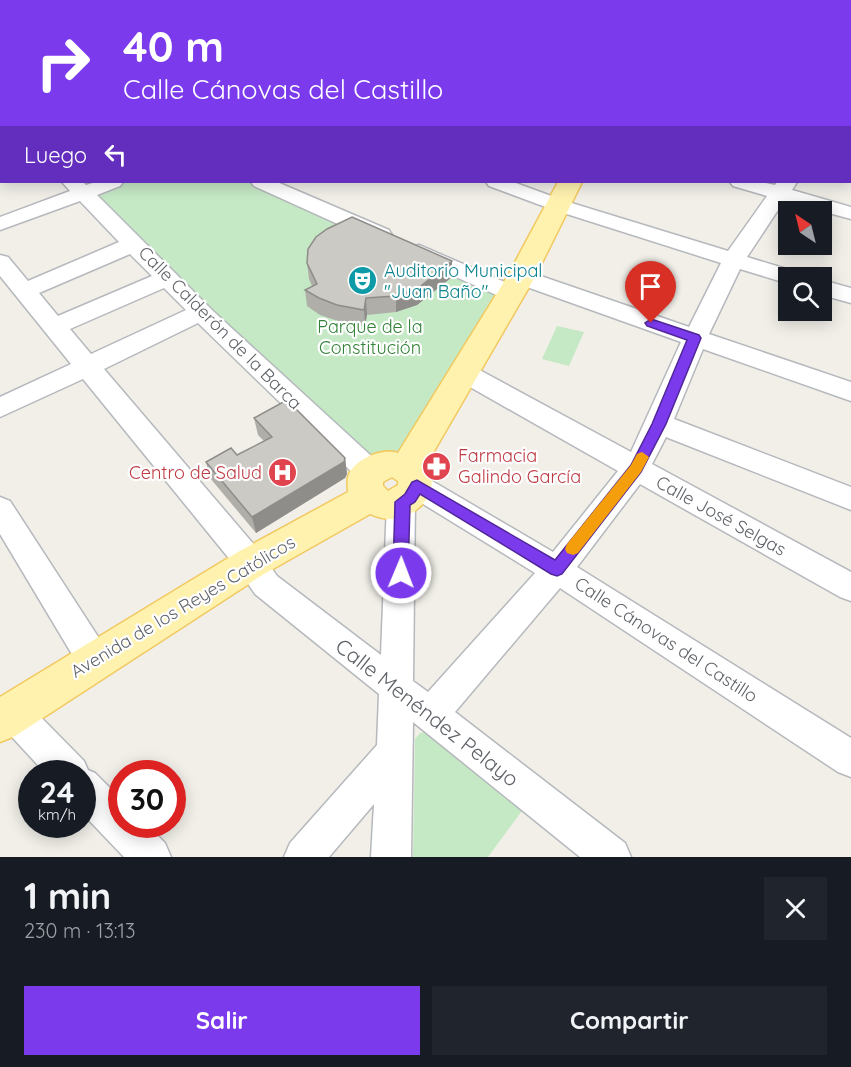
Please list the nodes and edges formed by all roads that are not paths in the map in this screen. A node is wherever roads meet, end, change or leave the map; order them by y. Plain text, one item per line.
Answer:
1 (106, 183) edge
2 (263, 183) edge
3 (502, 183) edge
4 (749, 183) edge
5 (78, 187) edge
6 (783, 187) edge
7 (564, 193) edge
8 (851, 213) edge
9 (0, 224) edge
10 (134, 244) junction
11 (734, 259) junction
12 (0, 262) edge
13 (778, 273) edge
14 (168, 278) junction
15 (516, 285) junction
16 (832, 290) edge
17 (24, 291) junction
18 (851, 296) edge
19 (202, 312) junction
20 (54, 327) junction
21 (694, 338) junction
22 (87, 367) junction
23 (465, 374) junction
24 (851, 392) edge
25 (0, 408) edge
26 (659, 424) junction
27 (636, 469) junction
28 (393, 485) junction
29 (851, 498) edge
30 (0, 509) edge
31 (250, 563) junction
32 (557, 570) junction
33 (851, 588) edge
34 (94, 660) junction
35 (398, 691) junction
36 (429, 716) junction
37 (6, 717) edge
38 (395, 751) junction
39 (851, 759) edge
40 (55, 760) edge
41 (96, 800) edge
42 (151, 857) edge
43 (304, 857) edge
44 (391, 857) edge
45 (612, 857) edge

1 - 5 street
2 - 15 street
3 - 7 street
4 - 6 street
5 - 9 street
5 - 10 street, Calle Calderón de la Barca
6 - 8 street
6 - 11 street
7 - 11 street
7 - 15 main road, Avenida de los Reyes Católicos
10 - 14 street, Calle Calderón de la Barca
10 - 17 street
11 - 13 street
11 - 21 street
12 - 17 street, Calle Menéndez Pelayo
14 - 19 street, Calle Calderón de la Barca
14 - 20 street
15 - 21 street
15 - 23 main road, Avenida de los Reyes Católicos
16 - 18 street
17 - 20 street, Calle Menéndez Pelayo
19 - 22 street
19 - 28 street, Calle Calderón de la Barca
20 - 22 street, Calle Menéndez Pelayo
21 - 24 street
21 - 26 street
22 - 25 street
22 - 31 street, Calle Menéndez Pelayo
23 - 27 street, Calle José Selgas
23 - 28 main road, Avenida de los Reyes Católicos
26 - 27 street
26 - 29 street
27 - 32 street
27 - 33 street, Calle José Selgas
28 - 31 main road, Avenida de los Reyes Católicos
28 - 32 street, Calle Cánovas del Castillo
28 - 35 street
30 - 34 street
31 - 34 main road, Avenida de los Reyes Católicos
31 - 35 street, Calle Menéndez Pelayo
32 - 36 street
32 - 39 street, Calle Cánovas del Castillo
34 - 37 main road, Avenida de los Reyes Católicos
35 - 36 street, Calle Menéndez Pelayo
35 - 38 street
36 - 45 street, Calle Menéndez Pelayo
37 - 40 street
38 - 43 street
38 - 44 street
41 - 42 street

